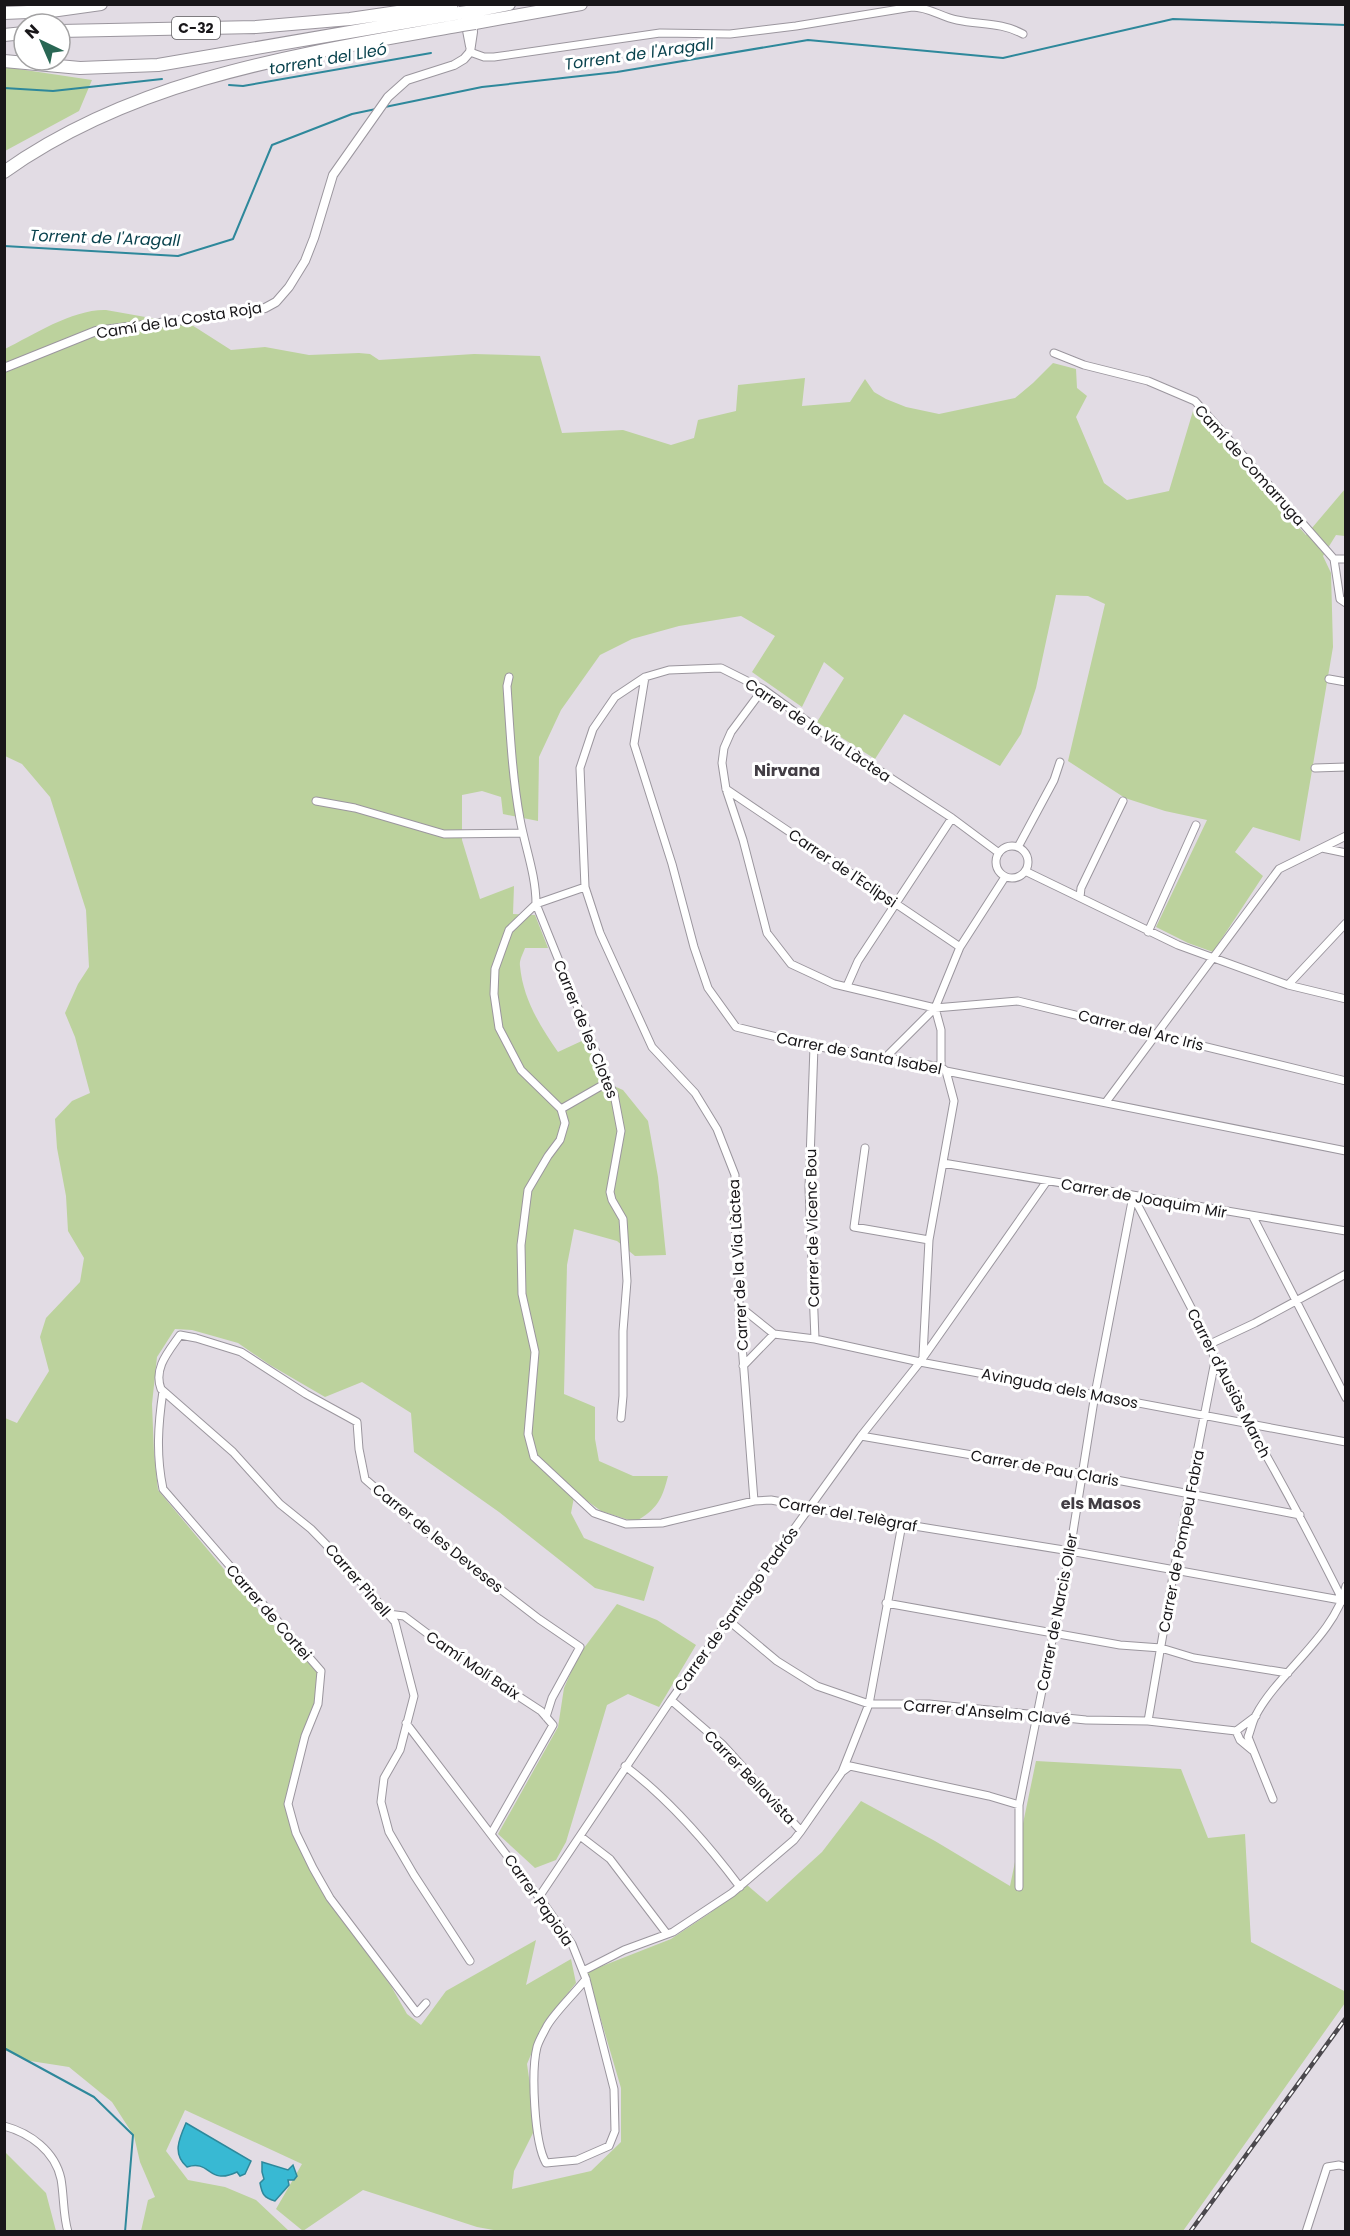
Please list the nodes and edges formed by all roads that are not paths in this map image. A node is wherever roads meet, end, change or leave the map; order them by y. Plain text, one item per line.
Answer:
1 (101, 4) edge
2 (509, 4) edge
3 (581, 4) edge
4 (465, 12) edge
5 (4, 13) edge
6 (72, 31) edge
7 (1023, 34) dead end
8 (470, 50) junction
9 (4, 61) edge
10 (4, 172) edge
11 (1054, 353) dead end
12 (4, 368) edge
13 (1334, 559) junction
14 (1346, 559) edge
15 (1343, 601) edge
16 (509, 676) dead end
17 (645, 677) junction
18 (1329, 679) dead end
19 (1346, 682) edge
20 (763, 689) junction
21 (1060, 762) dead end
22 (1346, 767) edge
23 (1315, 768) dead end
24 (726, 789) junction
25 (316, 801) dead end
26 (1123, 801) dead end
27 (952, 818) junction
28 (1196, 825) dead end
29 (523, 833) junction
30 (1346, 836) edge
31 (1018, 848) junction
32 (1322, 848) junction
33 (999, 853) junction
34 (1346, 853) edge
35 (1025, 871) junction
36 (1005, 877) junction
37 (585, 886) junction
38 (1080, 897) junction
39 (896, 903) junction
40 (536, 904) junction
41 (1346, 923) edge
42 (1148, 932) junction
43 (960, 947) junction
44 (1213, 956) junction
45 (1288, 985) junction
46 (847, 986) junction
47 (1346, 999) edge
48 (935, 1008) junction
49 (1158, 1034) junction
50 (814, 1046) junction
51 (884, 1059) junction
52 (944, 1069) junction
53 (1346, 1081) edge
54 (608, 1082) junction
55 (1106, 1102) junction
56 (561, 1109) junction
57 (865, 1148) dead end
58 (1346, 1151) edge
59 (943, 1163) junction
60 (1047, 1181) junction
61 (1133, 1196) junction
62 (1253, 1217) junction
63 (1346, 1231) edge
64 (930, 1240) junction
65 (1346, 1274) edge
66 (1296, 1301) junction
67 (739, 1306) junction
68 (774, 1334) junction
69 (815, 1339) junction
70 (1210, 1344) junction
71 (921, 1360) junction
72 (1215, 1361) junction
73 (743, 1366) junction
74 (158, 1380) joint
75 (163, 1390) junction
76 (1095, 1394) junction
77 (1346, 1398) edge
78 (1205, 1417) junction
79 (621, 1418) dead end
80 (1248, 1425) junction
81 (861, 1436) junction
82 (1346, 1442) edge
83 (1082, 1475) junction
84 (1189, 1495) junction
85 (754, 1501) junction
86 (809, 1508) junction
87 (1300, 1515) junction
88 (902, 1524) junction
89 (1070, 1551) junction
90 (1174, 1570) junction
91 (1346, 1586) edge
92 (1344, 1601) edge
93 (886, 1603) junction
94 (388, 1614) junction
95 (728, 1620) junction
96 (1053, 1632) junction
97 (1161, 1648) junction
98 (1288, 1673) junction
99 (671, 1700) junction
100 (869, 1704) junction
101 (1036, 1715) junction
102 (1256, 1716) junction
103 (546, 1717) junction
104 (1148, 1721) junction
105 (406, 1723) junction
106 (1236, 1731) junction
107 (1252, 1750) junction
108 (625, 1766) junction
109 (842, 1772) junction
110 (1273, 1799) dead end
111 (1019, 1805) junction
112 (801, 1831) junction
113 (491, 1834) junction
114 (579, 1836) junction
115 (740, 1887) junction
116 (1018, 1887) dead end
117 (539, 1897) junction
118 (666, 1934) junction
119 (470, 1961) dead end
120 (584, 1975) junction
121 (426, 2003) dead end
122 (4, 2126) edge
123 (1346, 2167) edge
124 (68, 2232) edge
125 (1306, 2232) edge

1 - 5 highway
2 - 4 highway, C-32
3 - 4 highway, C-32
4 - 6 highway, C-32
4 - 8 street
4 - 9 highway, C-32
4 - 10 highway, C-32
7 - 8 street
8 - 12 street, Camí de la Costa Roja
11 - 13 street, Camí de Comarruga
13 - 14 street
13 - 15 street
16 - 29 street, Carrer de les Clotes
17 - 20 street, Carrer de la Via Làctea
17 - 37 street, Carrer de la Via Làctea
17 - 50 street, Carrer de Santa Isabel
18 - 19 street
20 - 24 street, Carrer del Arc Iris
20 - 27 street, Carrer de la Via Làctea
21 - 31 street
22 - 23 street
24 - 39 street, Carrer de l'Eclipsi
24 - 46 street, Carrer del Arc Iris
25 - 29 street
26 - 38 street
27 - 33 street, Carrer de la Via Làctea
27 - 39 street
28 - 42 street
29 - 40 street, Carrer de les Clotes
30 - 32 street
31 - 33 street
31 - 35 street
32 - 34 street
32 - 44 street
33 - 36 street
35 - 36 street
35 - 38 street
36 - 43 street
37 - 40 street
37 - 67 street, Carrer de la Via Làctea
38 - 42 street
39 - 43 street, Carrer de l'Eclipsi
39 - 46 street
40 - 54 street, Carrer de les Clotes
40 - 56 street
41 - 45 street
42 - 44 street
43 - 48 street
44 - 45 street
44 - 49 street
45 - 47 street
46 - 48 street, Carrer del Arc Iris
48 - 49 street, Carrer del Arc Iris
48 - 51 street
48 - 52 street
49 - 53 street, Carrer del Arc Iris
49 - 55 street
50 - 51 street, Carrer de Santa Isabel
50 - 69 street, Carrer de Vicenc Bou
51 - 52 street, Carrer de Santa Isabel
52 - 55 street, Carrer de Santa Isabel
52 - 59 street
54 - 56 street
54 - 79 street, Carrer de les Clotes
55 - 58 street, Carrer de Santa Isabel
56 - 85 street, Carrer del Telègraf
57 - 64 street
59 - 60 street, Carrer de Joaquim Mir
59 - 64 street
60 - 61 street, Carrer de Joaquim Mir
60 - 71 street, Carrer de Santiago Padrós
61 - 62 street, Carrer de Joaquim Mir
61 - 70 street, Carrer d'Ausiàs March
61 - 76 street, Carrer de Narcis Oller
62 - 63 street, Carrer de Joaquim Mir
62 - 66 street
64 - 71 street
65 - 66 street
66 - 70 street
66 - 77 street
67 - 68 street
67 - 73 street, Carrer de la Via Làctea
68 - 69 street, Avinguda dels Masos
68 - 73 street
69 - 71 street, Avinguda dels Masos
70 - 72 street, Carrer d'Ausiàs March
71 - 76 street, Avinguda dels Masos
71 - 81 street, Carrer de Santiago Padrós
72 - 78 street, Carrer de Pompeu Fabra
72 - 80 street, Carrer d'Ausiàs March
73 - 85 street, Carrer de la Via Làctea
74 - 75 street, Carrer Pinell
74 - 103 street, Carrer de les Deveses
75 - 94 street, Carrer Pinell
75 - 121 street, Carrer de Cortei
76 - 78 street, Avinguda dels Masos
76 - 83 street, Carrer de Narcis Oller
78 - 80 street, Avinguda dels Masos
78 - 84 street, Carrer de Pompeu Fabra
80 - 82 street, Avinguda dels Masos
80 - 87 street, Carrer d'Ausiàs March
81 - 83 street, Carrer de Pau Claris
81 - 86 street, Carrer de Santiago Padrós
83 - 84 street, Carrer de Pau Claris
83 - 89 street, Carrer de Narcis Oller
84 - 87 street, Carrer de Pau Claris
84 - 90 street, Carrer de Pompeu Fabra
85 - 86 street, Carrer del Telègraf
86 - 88 street, Carrer del Telègraf
86 - 95 street, Carrer de Santiago Padrós
87 - 92 street, Carrer d'Ausiàs March
88 - 89 street, Carrer del Telègraf
88 - 93 street
89 - 90 street, Carrer del Telègraf
89 - 96 street, Carrer de Narcis Oller
90 - 92 street, Carrer del Telègraf
90 - 97 street, Carrer de Pompeu Fabra
91 - 92 street
92 - 98 street
93 - 96 street
93 - 100 street
94 - 103 street, Camí Molí Baix
94 - 105 street, Carrer Pinell
95 - 99 street, Carrer de Santiago Padrós
95 - 100 street, Carrer d'Anselm Clavé
96 - 97 street
96 - 101 street, Carrer de Narcis Oller
97 - 98 street
97 - 104 street, Carrer de Pompeu Fabra
98 - 102 street
99 - 108 street, Carrer de Santiago Padrós
99 - 112 street, Carrer Bellavista
100 - 101 street, Carrer d'Anselm Clavé
100 - 109 street
101 - 104 street, Carrer d'Anselm Clavé
101 - 111 street, Carrer de Narcis Oller
102 - 106 street
102 - 107 street
103 - 113 street, Camí Molí Baix
104 - 106 street, Carrer d'Anselm Clavé
105 - 113 street, Carrer Papiola
105 - 119 street, Carrer Pinell
106 - 107 street
107 - 110 street
108 - 114 street, Carrer de Santiago Padrós
108 - 115 street
109 - 111 street
109 - 112 street
111 - 116 street, Carrer de Narcis Oller
112 - 115 street
113 - 117 street, Carrer Papiola
114 - 117 street, Carrer de Santiago Padrós
114 - 118 street
115 - 118 street
117 - 120 street, Carrer Papiola
118 - 120 street
120 - 120 street, Carrer Papiola
122 - 124 street
123 - 125 street

